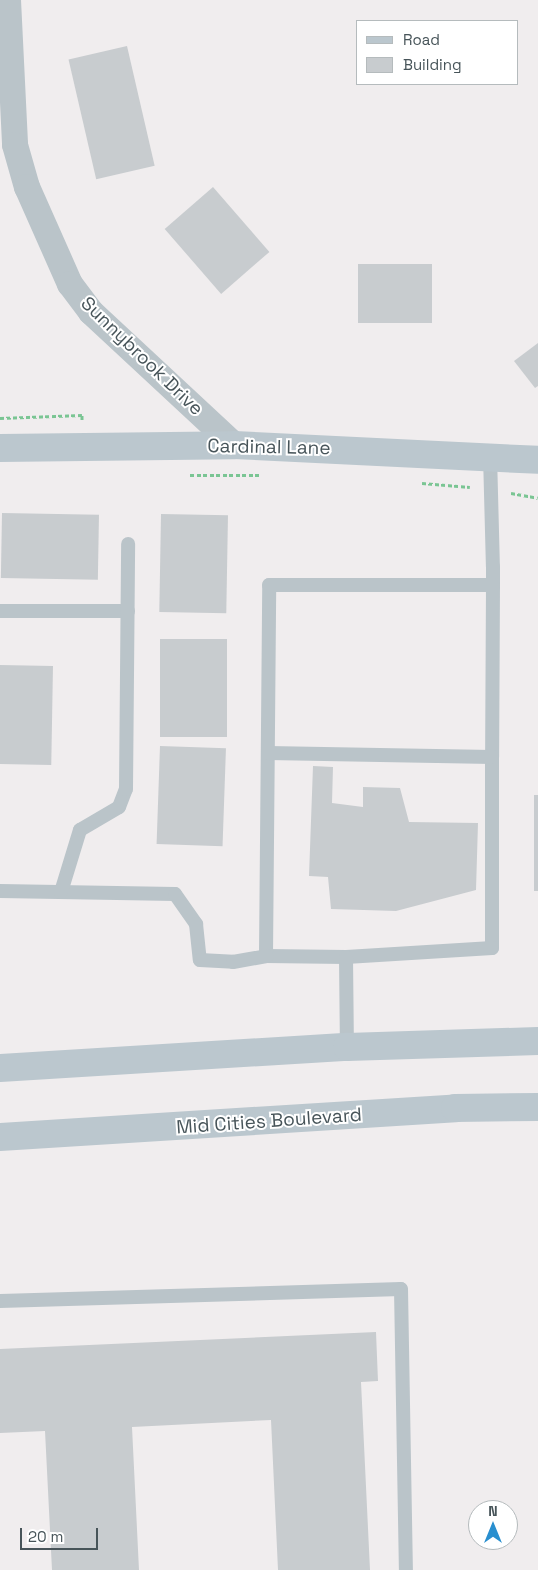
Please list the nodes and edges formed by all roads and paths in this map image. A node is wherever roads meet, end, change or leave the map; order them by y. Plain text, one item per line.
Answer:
1 (8, 0) edge
2 (234, 445) junction
3 (0, 448) edge
4 (490, 455) junction
5 (538, 460) edge
6 (128, 544) dead end
7 (493, 585) junction
8 (0, 611) edge
9 (128, 611) junction
10 (268, 754) junction
11 (492, 757) junction
12 (0, 892) edge
13 (61, 892) junction
14 (266, 956) junction
15 (346, 957) junction
16 (538, 1041) edge
17 (347, 1046) junction
18 (0, 1068) edge
19 (538, 1107) edge
20 (0, 1137) edge
21 (0, 1301) edge
22 (406, 1570) edge

1 - 2 street, Sunnybrook Drive
2 - 3 main road, Cardinal Lane
2 - 4 main road, Cardinal Lane
4 - 5 main road, Cardinal Lane
4 - 7 lane
6 - 9 lane
7 - 10 lane
7 - 11 lane
8 - 9 lane
9 - 13 lane
10 - 11 lane
10 - 14 lane
11 - 15 lane
12 - 13 lane
13 - 14 lane
14 - 15 lane
15 - 17 lane
16 - 17 main road
17 - 18 main road
19 - 20 main road, Mid Cities Boulevard
21 - 22 lane

